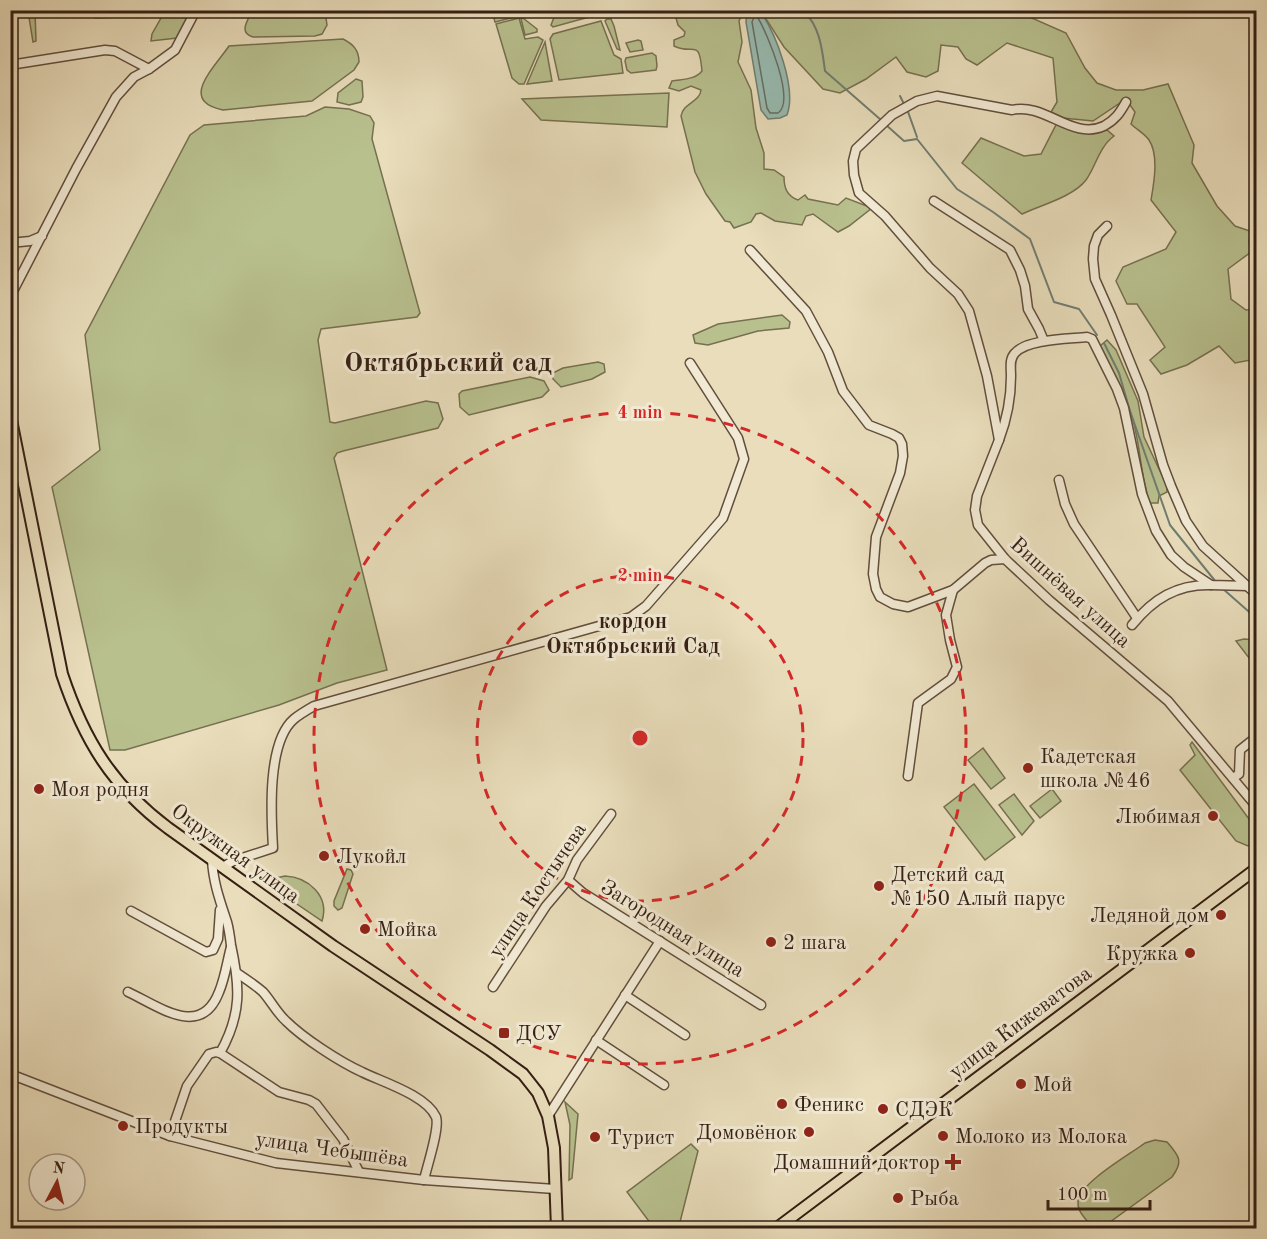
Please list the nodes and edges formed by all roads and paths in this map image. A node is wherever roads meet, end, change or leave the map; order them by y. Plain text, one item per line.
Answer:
1 (196, 10) edge
2 (10, 65) edge
3 (149, 69) junction
4 (1126, 102) dead end
5 (934, 201) dead end
6 (1107, 226) dead end
7 (42, 236) junction
8 (12, 243) edge
9 (750, 250) dead end
10 (28, 265) junction
11 (10, 297) edge
12 (1044, 341) junction
13 (690, 363) dead end
14 (10, 415) edge
15 (12, 428) edge
16 (999, 440) junction
17 (1059, 480) dead end
18 (1005, 559) junction
19 (1211, 585) junction
20 (1248, 586) junction
21 (953, 590) junction
22 (1257, 594) edge
23 (1253, 744) edge
24 (908, 776) dead end
25 (1233, 778) junction
26 (1257, 806) edge
27 (611, 814) dead end
28 (212, 859) junction
29 (223, 867) junction
30 (1257, 869) edge
31 (568, 880) junction
32 (220, 907) junction
33 (131, 911) dead end
34 (660, 942) junction
35 (231, 946) junction
36 (237, 973) junction
37 (493, 987) dead end
38 (128, 992) dead end
39 (625, 995) junction
40 (761, 1005) dead end
41 (685, 1035) dead end
42 (596, 1040) junction
43 (220, 1053) junction
44 (10, 1074) edge
45 (664, 1085) dead end
46 (548, 1116) junction
47 (171, 1136) junction
48 (359, 1172) junction
49 (424, 1180) junction
50 (555, 1189) junction
51 (557, 1228) edge
52 (777, 1228) edge

1 - 3 street
2 - 3 street
3 - 7 street
4 - 16 street
5 - 12 street
6 - 20 street
7 - 8 street
7 - 10 street
8 - 10 street
9 - 21 street
10 - 11 street
12 - 16 street, Вишнёвая улица
12 - 19 street
13 - 29 street
14 - 15 main road, Окружная улица
15 - 28 main road, Окружная улица
16 - 18 street, Вишнёвая улица
17 - 19 street
18 - 21 street
18 - 25 street, Вишнёвая улица
19 - 20 street
20 - 22 street
21 - 24 street
23 - 25 street
25 - 26 street, Вишнёвая улица
27 - 31 street, улица Костычева
28 - 29 main road, Окружная улица
28 - 32 street
29 - 46 main road, Окружная улица
30 - 52 main road, улица Кижеватова
31 - 34 street, Загородная улица
31 - 37 street, улица Костычева
32 - 33 street
32 - 35 street
34 - 39 street
34 - 40 street, Загородная улица
35 - 36 street
35 - 38 street
36 - 43 street
36 - 49 street
39 - 41 street
39 - 42 street
42 - 45 street
42 - 46 street
43 - 47 street
43 - 48 street
44 - 47 street, улица Чебышёва
46 - 50 main road, Окружная улица
47 - 48 street, улица Чебышёва
48 - 49 street, улица Чебышёва
49 - 50 street, улица Чебышёва
50 - 51 main road, Окружная улица

